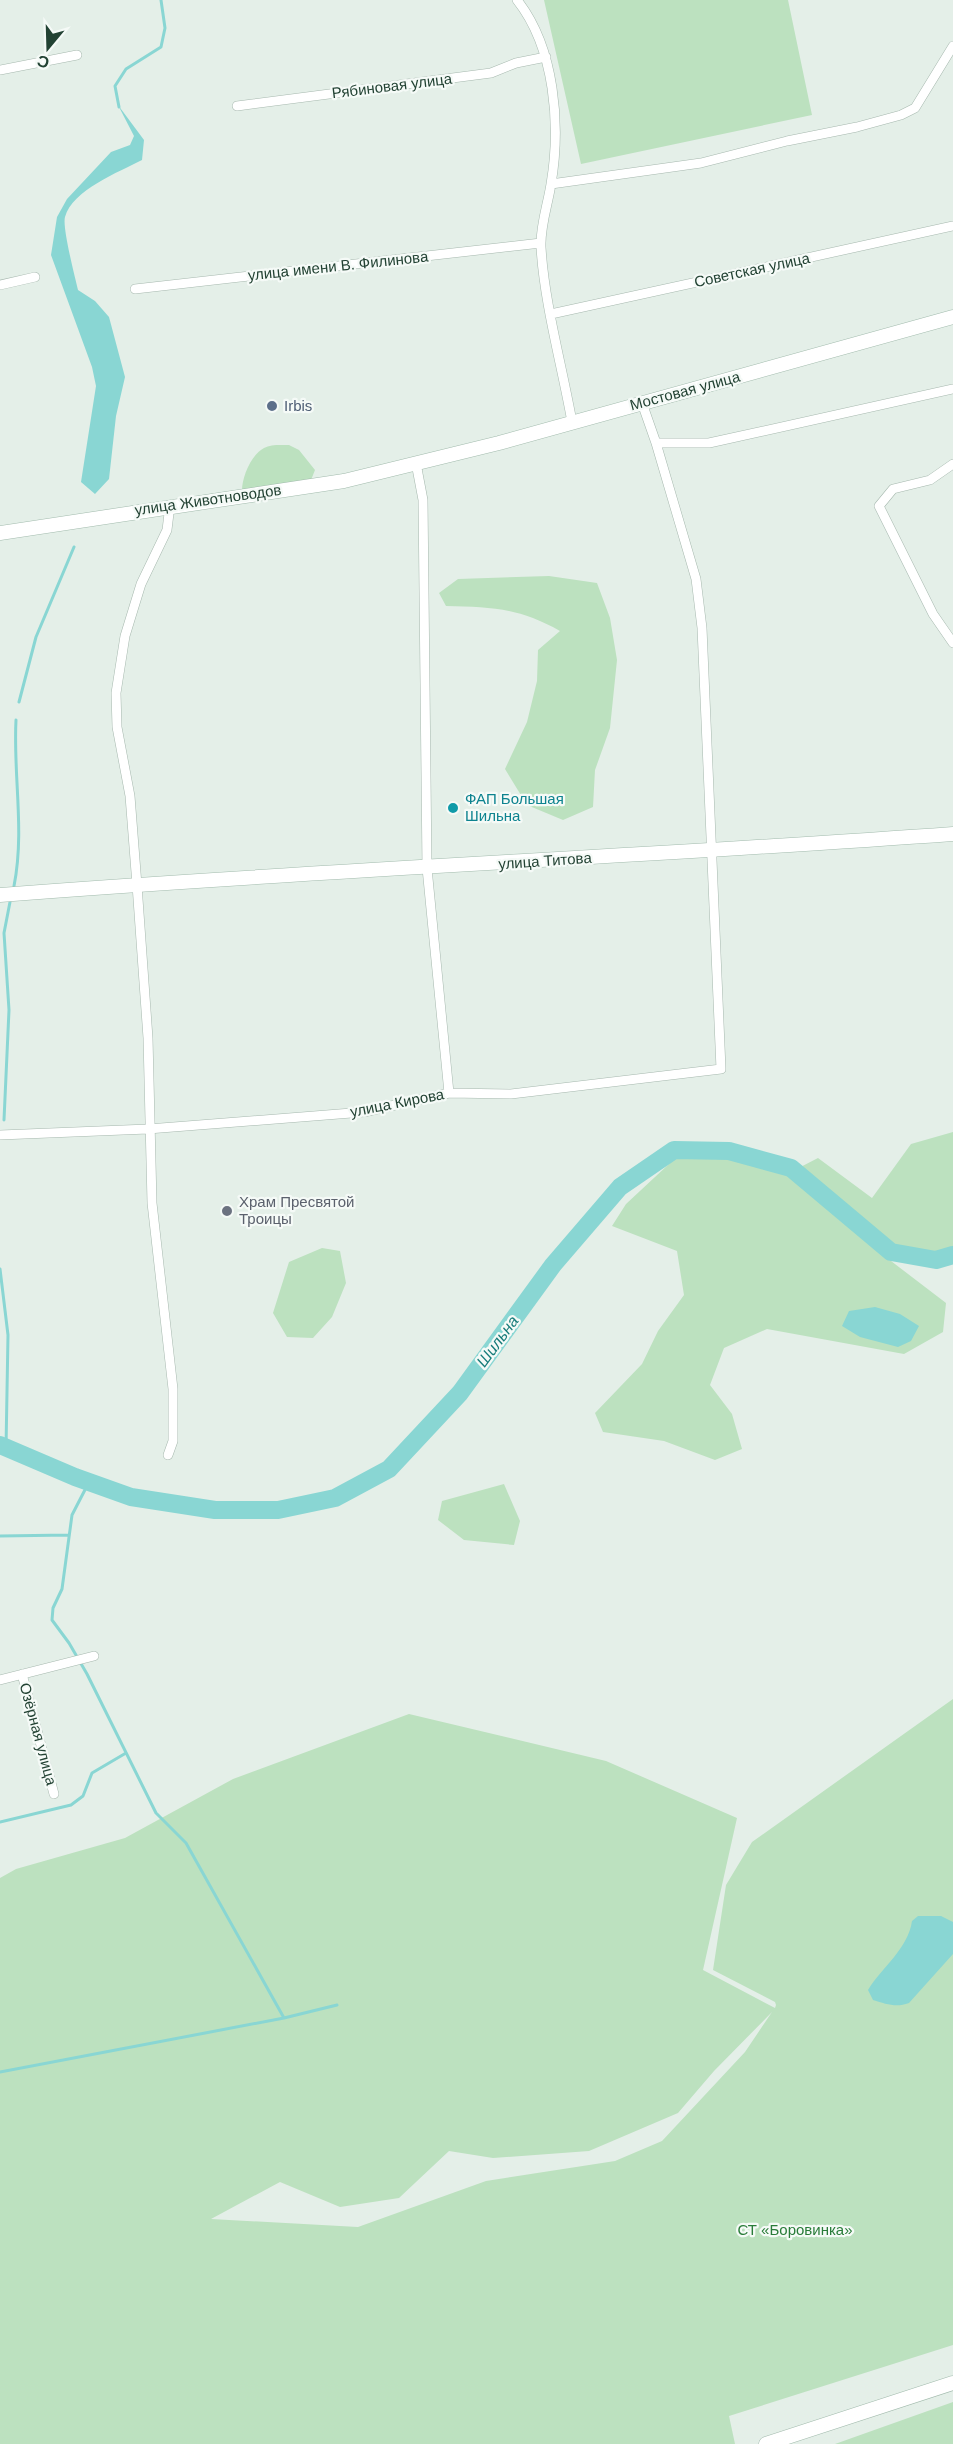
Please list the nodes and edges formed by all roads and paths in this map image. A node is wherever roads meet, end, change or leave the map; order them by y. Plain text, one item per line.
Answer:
1 (517, 0) edge
2 (953, 46) edge
3 (77, 55) dead end
4 (546, 57) junction
5 (0, 70) edge
6 (237, 106) dead end
7 (551, 184) junction
8 (953, 226) edge
9 (541, 243) junction
10 (34, 277) dead end
11 (0, 285) edge
12 (135, 289) dead end
13 (551, 314) junction
14 (953, 317) edge
15 (953, 389) edge
16 (642, 403) junction
17 (573, 422) junction
18 (656, 443) junction
19 (416, 463) junction
20 (953, 464) edge
21 (170, 505) junction
22 (0, 533) edge
23 (953, 643) edge
24 (953, 834) edge
25 (711, 850) junction
26 (427, 868) junction
27 (137, 885) junction
28 (0, 895) edge
29 (449, 1093) junction
30 (148, 1129) junction
31 (0, 1136) edge
32 (168, 1455) dead end
33 (94, 1656) dead end
34 (22, 1674) junction
35 (0, 1680) edge
36 (54, 1794) dead end
37 (953, 2383) edge
38 (766, 2444) edge

1 - 4 street
2 - 7 street
3 - 5 street
4 - 6 street, Рябиновая улица
4 - 7 street
7 - 9 street
8 - 13 street, Советская улица
9 - 12 street, улица имени В. Филинова
9 - 13 street
10 - 11 street
13 - 17 street
14 - 16 street, Мостовая улица
15 - 18 street
16 - 17 street, Мостовая улица
16 - 18 street
17 - 19 street, Мостовая улица
18 - 25 street
19 - 21 street, улица Животноводов
19 - 26 street
20 - 23 street
21 - 22 street, улица Животноводов
21 - 27 street
24 - 25 street, улица Титова
25 - 26 street, улица Титова
25 - 29 street, улица Кирова
26 - 27 street, улица Титова
26 - 29 street
27 - 28 street, улица Титова
27 - 30 street
29 - 30 street, улица Кирова
30 - 31 street, улица Кирова
30 - 32 street
33 - 34 street
34 - 35 street
34 - 36 street, Озёрная улица
37 - 38 street

